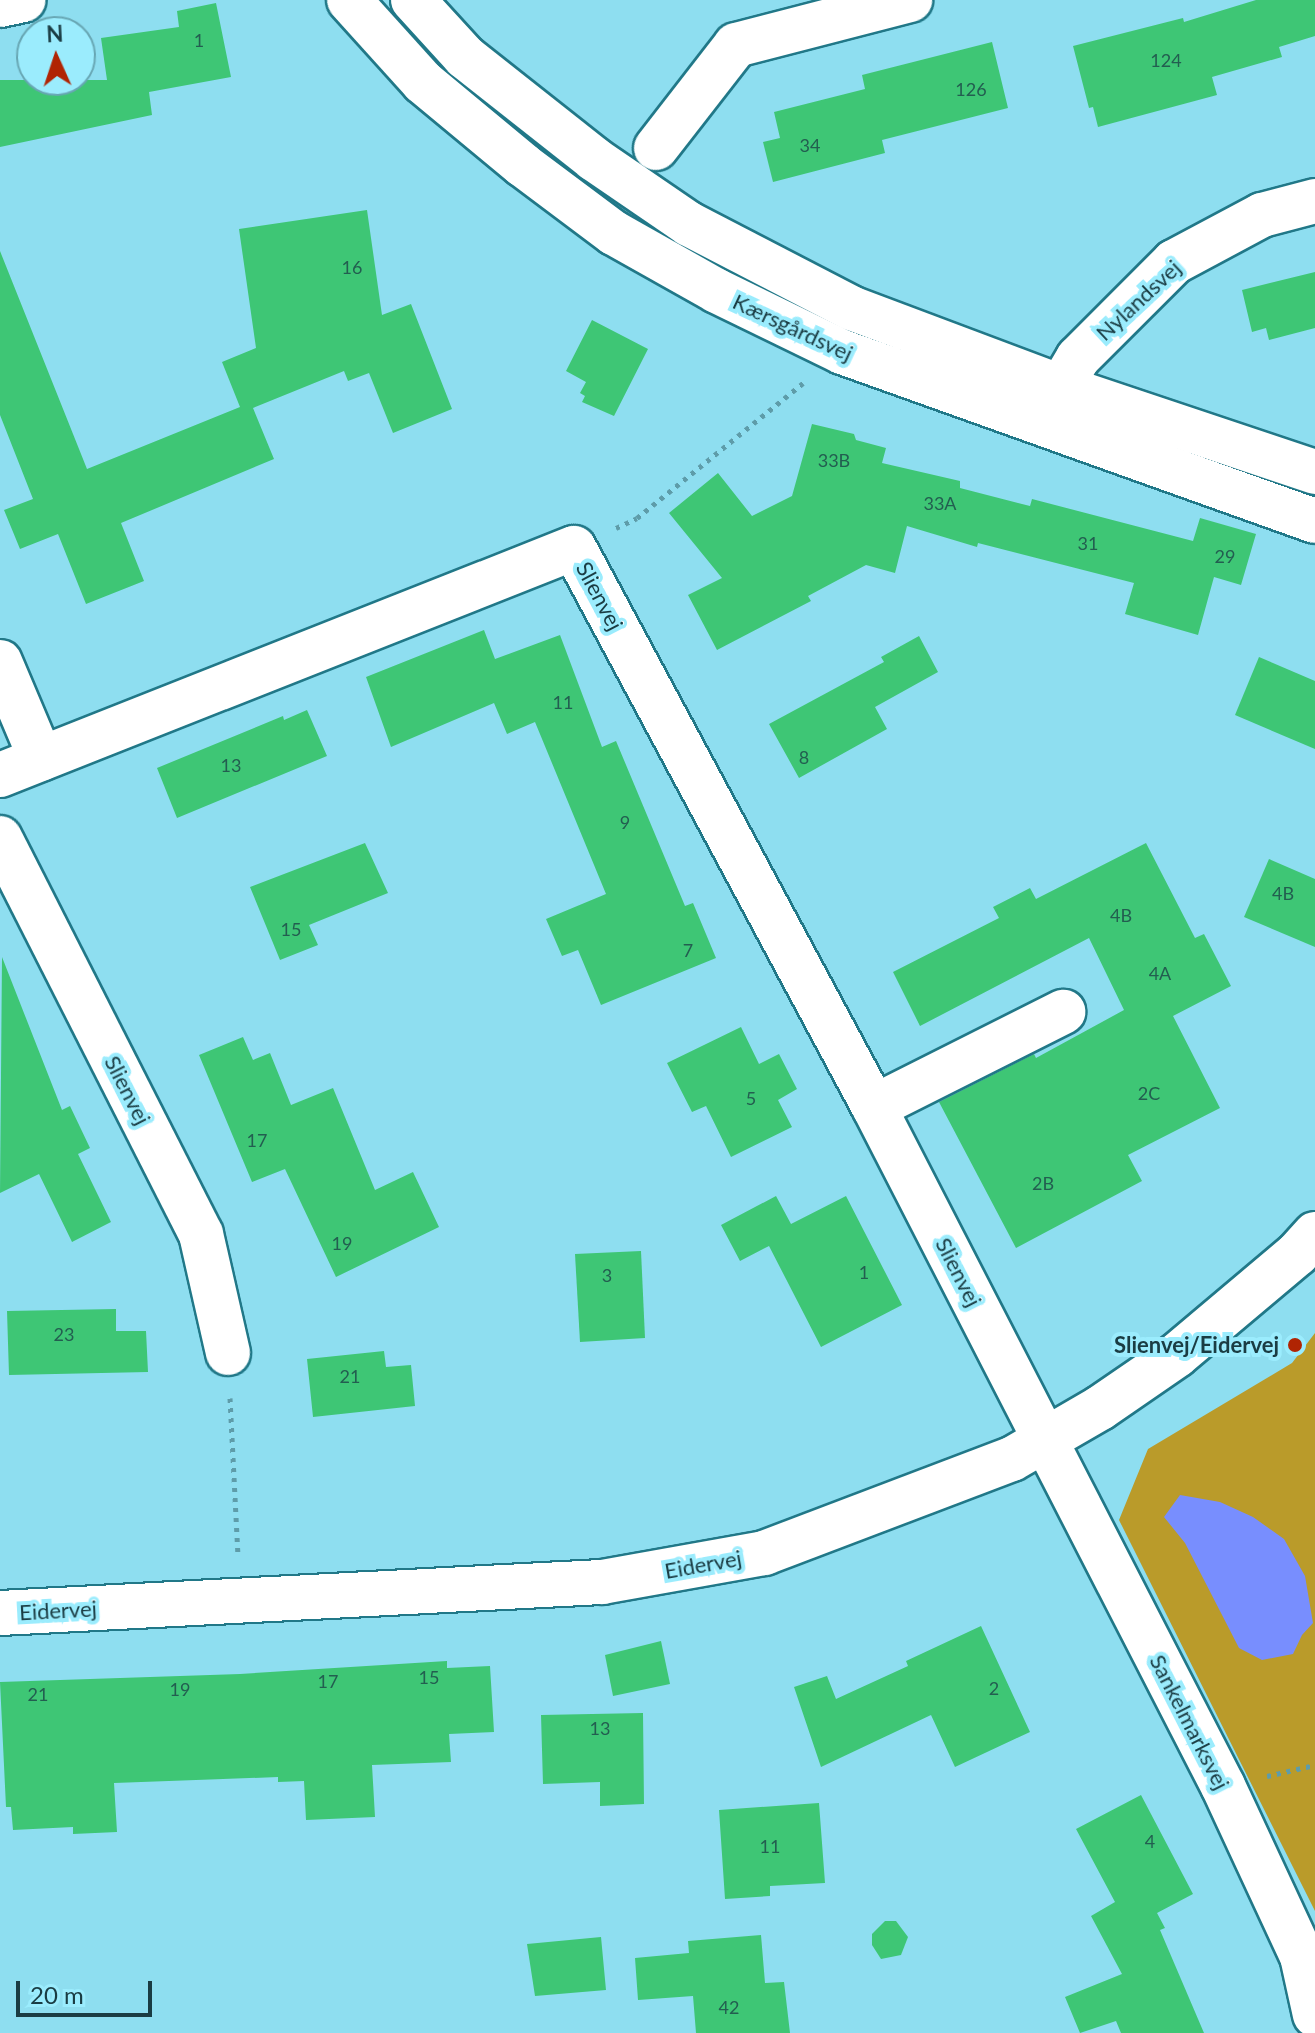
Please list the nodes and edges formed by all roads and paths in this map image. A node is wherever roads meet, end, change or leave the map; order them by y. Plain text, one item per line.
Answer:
1 (23, 0) edge
2 (349, 0) edge
3 (413, 0) edge
4 (910, 0) edge
5 (0, 5) edge
6 (656, 148) dead end
7 (1315, 201) edge
8 (842, 352) junction
9 (1049, 404) junction
10 (1315, 472) edge
11 (1315, 521) edge
12 (574, 548) junction
13 (0, 662) edge
14 (41, 759) junction
15 (0, 775) edge
16 (0, 838) edge
17 (1063, 1012) dead end
18 (874, 1107) junction
19 (1315, 1234) edge
20 (228, 1353) joint
21 (1044, 1438) junction
22 (240, 1600) junction
23 (0, 1613) edge
24 (1315, 2015) edge

1 - 5 street
2 - 8 street, Kærsgårdsvej
3 - 9 street, Kærsgårdsvej
4 - 6 street
7 - 9 street, Nylandsvej
8 - 9 street, Kærsgårdsvej
8 - 12 path
9 - 10 street, Kærsgårdsvej
9 - 11 street, Kærsgårdsvej
12 - 14 street, Slienvej
12 - 18 street, Slienvej
13 - 14 street
14 - 15 street, Slienvej
16 - 20 street, Slienvej
17 - 18 street
18 - 21 street, Slienvej
19 - 21 street, Eidervej
20 - 22 path
21 - 22 street, Eidervej
21 - 24 street, Sankelmarksvej
22 - 23 street, Eidervej

